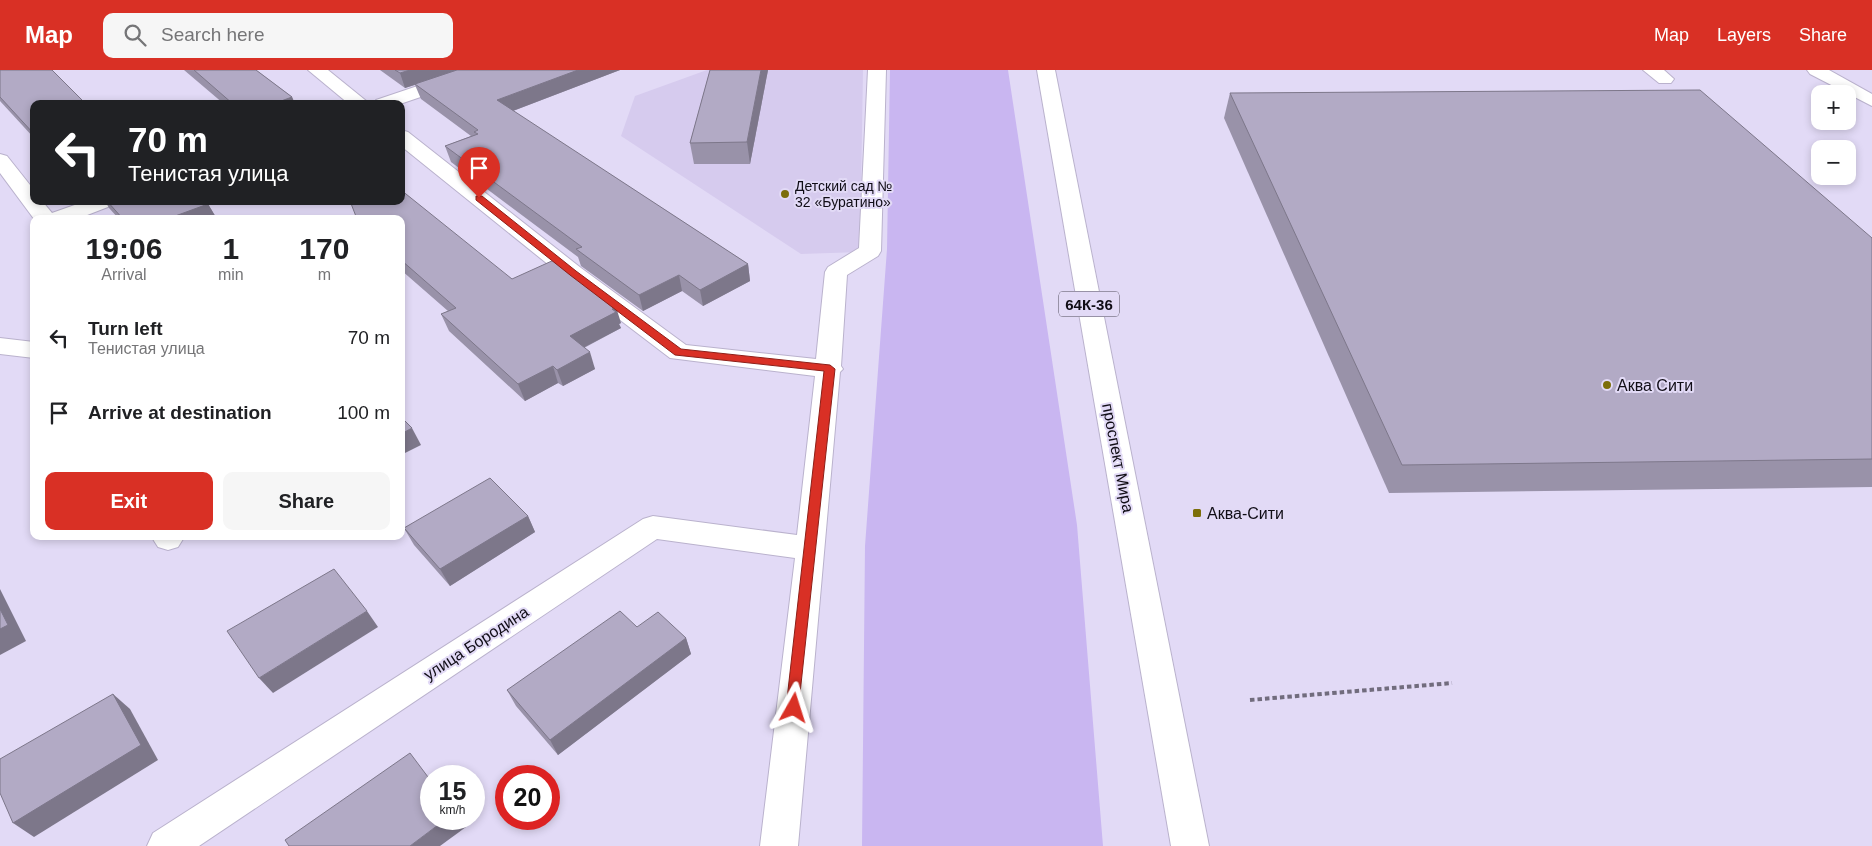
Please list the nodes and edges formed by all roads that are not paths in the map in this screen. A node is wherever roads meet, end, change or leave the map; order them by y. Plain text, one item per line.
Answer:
1 (317, 70) edge
2 (482, 70) edge
3 (877, 70) edge
4 (1046, 70) edge
5 (1816, 70) edge
6 (356, 100) edge
7 (394, 100) edge
8 (1872, 101) edge
9 (405, 139) edge
10 (0, 160) edge
11 (30, 199) edge
12 (34, 205) edge
13 (95, 205) edge
14 (42, 215) edge
15 (67, 215) edge
16 (0, 346) edge
17 (30, 350) edge
18 (830, 369) junction
19 (811, 549) junction
20 (166, 846) edge
21 (778, 846) edge
22 (1190, 846) edge

1 - 6 street
2 - 7 street
3 - 18 street
4 - 22 street, проспект Мира / 64К-36
5 - 8 street
9 - 18 street
10 - 11 street
12 - 14 street
13 - 15 street
16 - 17 street
18 - 19 street
19 - 20 street, улица Бородина
19 - 21 street

